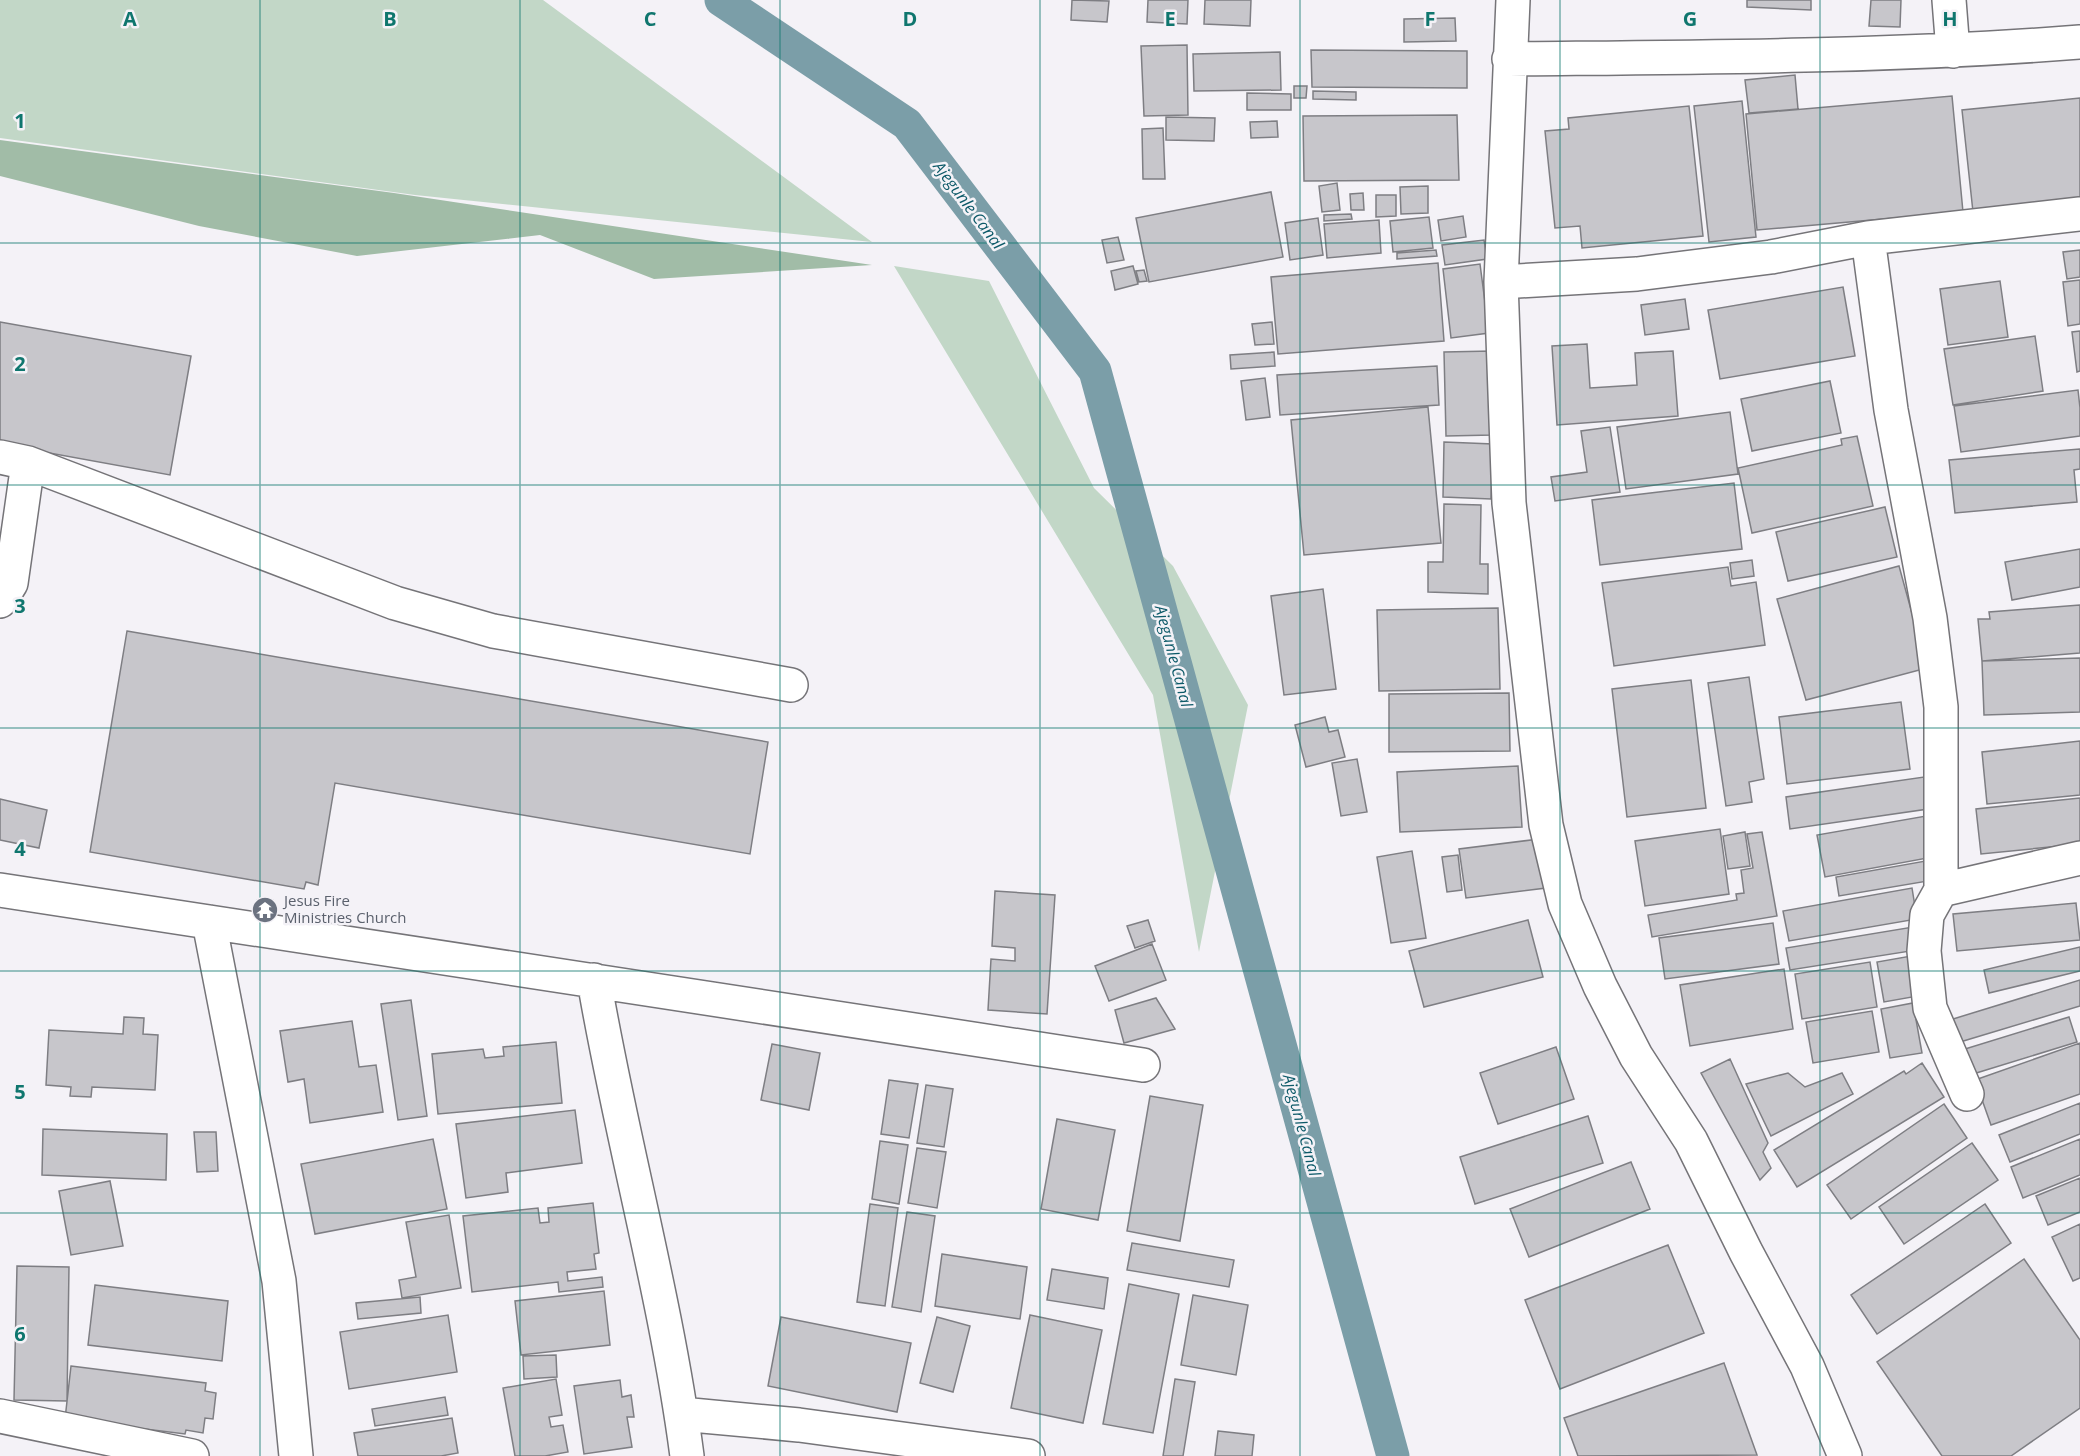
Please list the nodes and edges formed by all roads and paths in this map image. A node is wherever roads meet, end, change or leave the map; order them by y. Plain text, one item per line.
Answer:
1 (1513, 0) edge
2 (1948, 0) edge
3 (2080, 42) edge
4 (1953, 51) junction
5 (1509, 59) junction
6 (2080, 214) edge
7 (1868, 238) junction
8 (1501, 282) junction
9 (14, 460) edge
10 (0, 601) edge
11 (791, 685) dead end
12 (2080, 858) edge
13 (0, 890) edge
14 (1941, 890) junction
15 (209, 922) junction
16 (594, 980) junction
17 (1143, 1065) dead end
18 (1967, 1094) dead end
19 (681, 1414) junction
20 (0, 1416) edge
21 (192, 1456) edge
22 (296, 1456) edge
23 (687, 1456) edge
24 (1028, 1456) edge
25 (1845, 1456) edge

1 - 5 street
2 - 4 street
3 - 4 street
4 - 5 street
5 - 8 street
6 - 7 street
7 - 8 street
7 - 14 street
8 - 25 street
9 - 10 street
9 - 11 street
12 - 14 street
13 - 15 street
14 - 18 street
15 - 16 street
15 - 22 street
16 - 17 street
16 - 19 street
19 - 23 street
19 - 24 street
20 - 21 street

